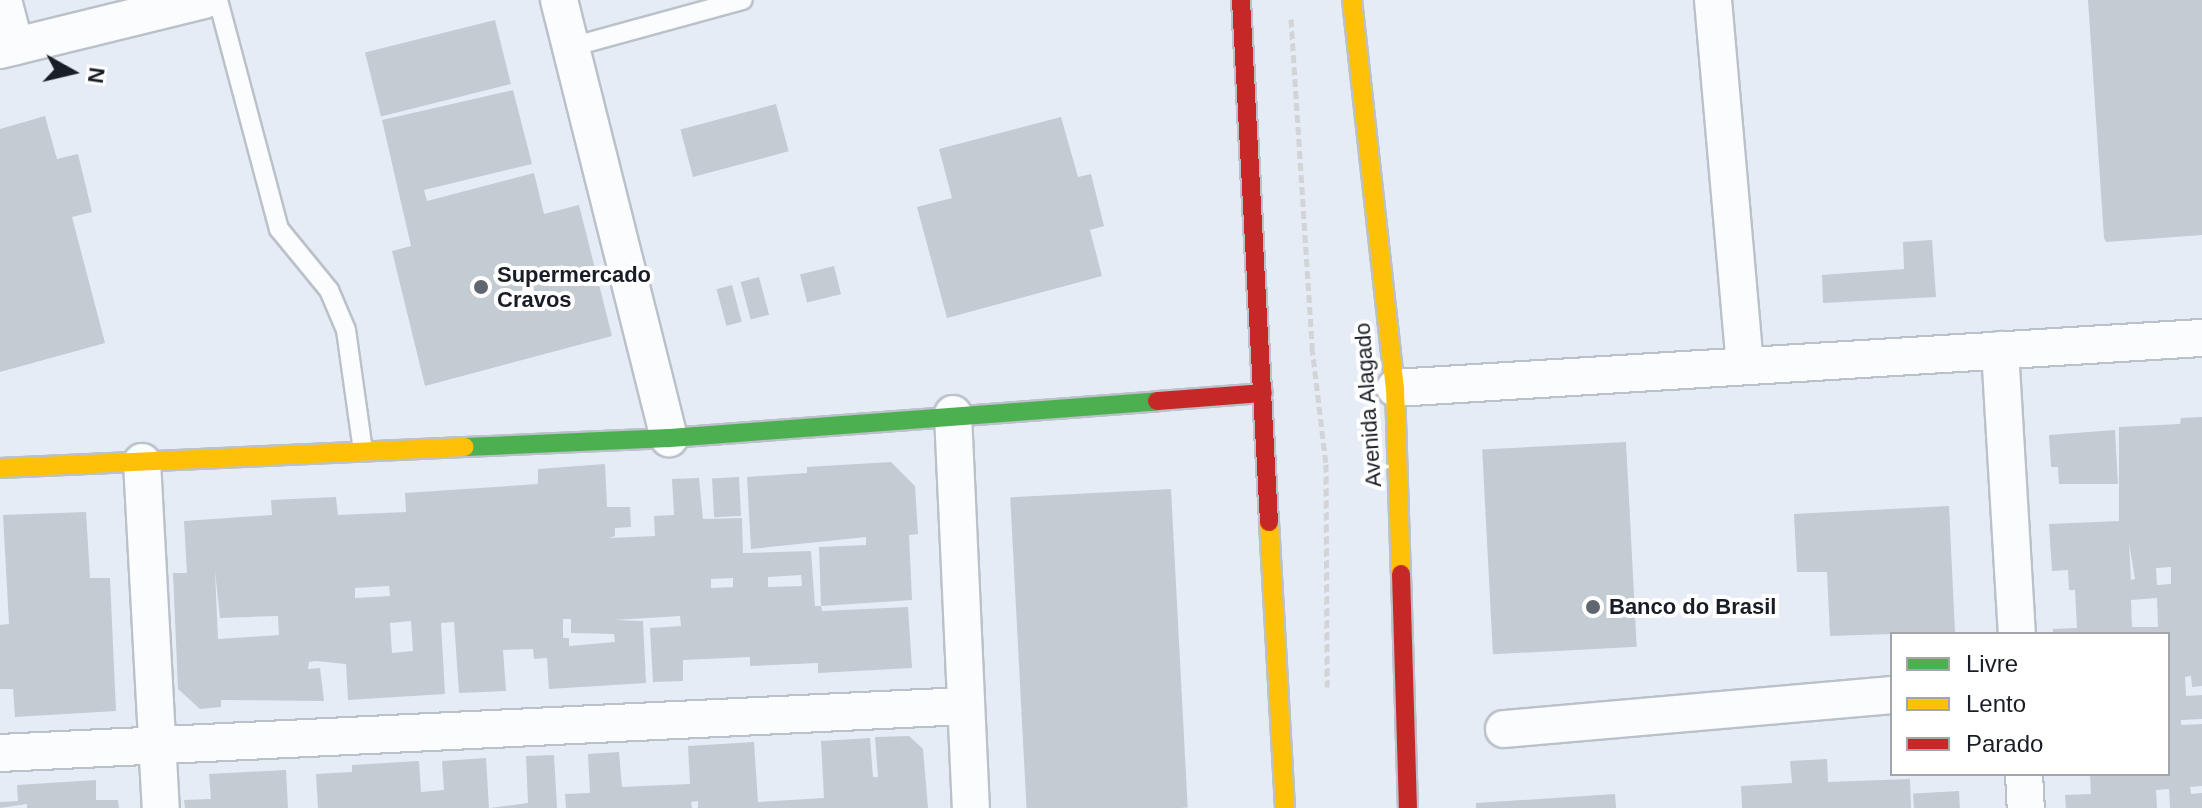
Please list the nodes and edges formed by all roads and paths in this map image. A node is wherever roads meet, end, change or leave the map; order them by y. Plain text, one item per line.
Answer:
1 (3, 0) edge
2 (204, 0) edge
3 (218, 0) edge
4 (559, 0) edge
5 (743, 0) edge
6 (1241, 0) edge
7 (1352, 0) edge
8 (1713, 0) edge
9 (1291, 16) dead end
10 (571, 47) junction
11 (7, 48) edge
12 (2202, 338) edge
13 (2000, 350) junction
14 (1745, 364) junction
15 (1395, 388) junction
16 (1263, 393) junction
17 (953, 414) junction
18 (669, 438) junction
19 (363, 451) junction
20 (142, 462) junction
21 (0, 468) edge
22 (2017, 632) edge
23 (1890, 695) edge
24 (1328, 701) dead end
25 (966, 706) junction
26 (1504, 729) dead end
27 (155, 744) junction
28 (0, 753) edge
29 (2024, 776) edge
30 (161, 808) edge
31 (971, 808) edge
32 (1285, 808) edge
33 (1408, 808) edge
34 (2026, 808) edge

1 - 11 street
2 - 11 street
3 - 19 lane
4 - 10 street
5 - 10 lane
6 - 16 main road
7 - 15 main road, Avenida Alagado
8 - 14 street
9 - 24 path
10 - 18 street
12 - 13 street
13 - 14 street
13 - 22 street
14 - 15 street
15 - 33 main road, Avenida Alagado
16 - 17 main road
16 - 32 main road
17 - 18 main road
17 - 25 street
18 - 19 main road
19 - 20 main road
20 - 21 main road
20 - 27 street
23 - 26 street
25 - 27 street
25 - 31 street
27 - 28 street
27 - 30 street
29 - 34 street

